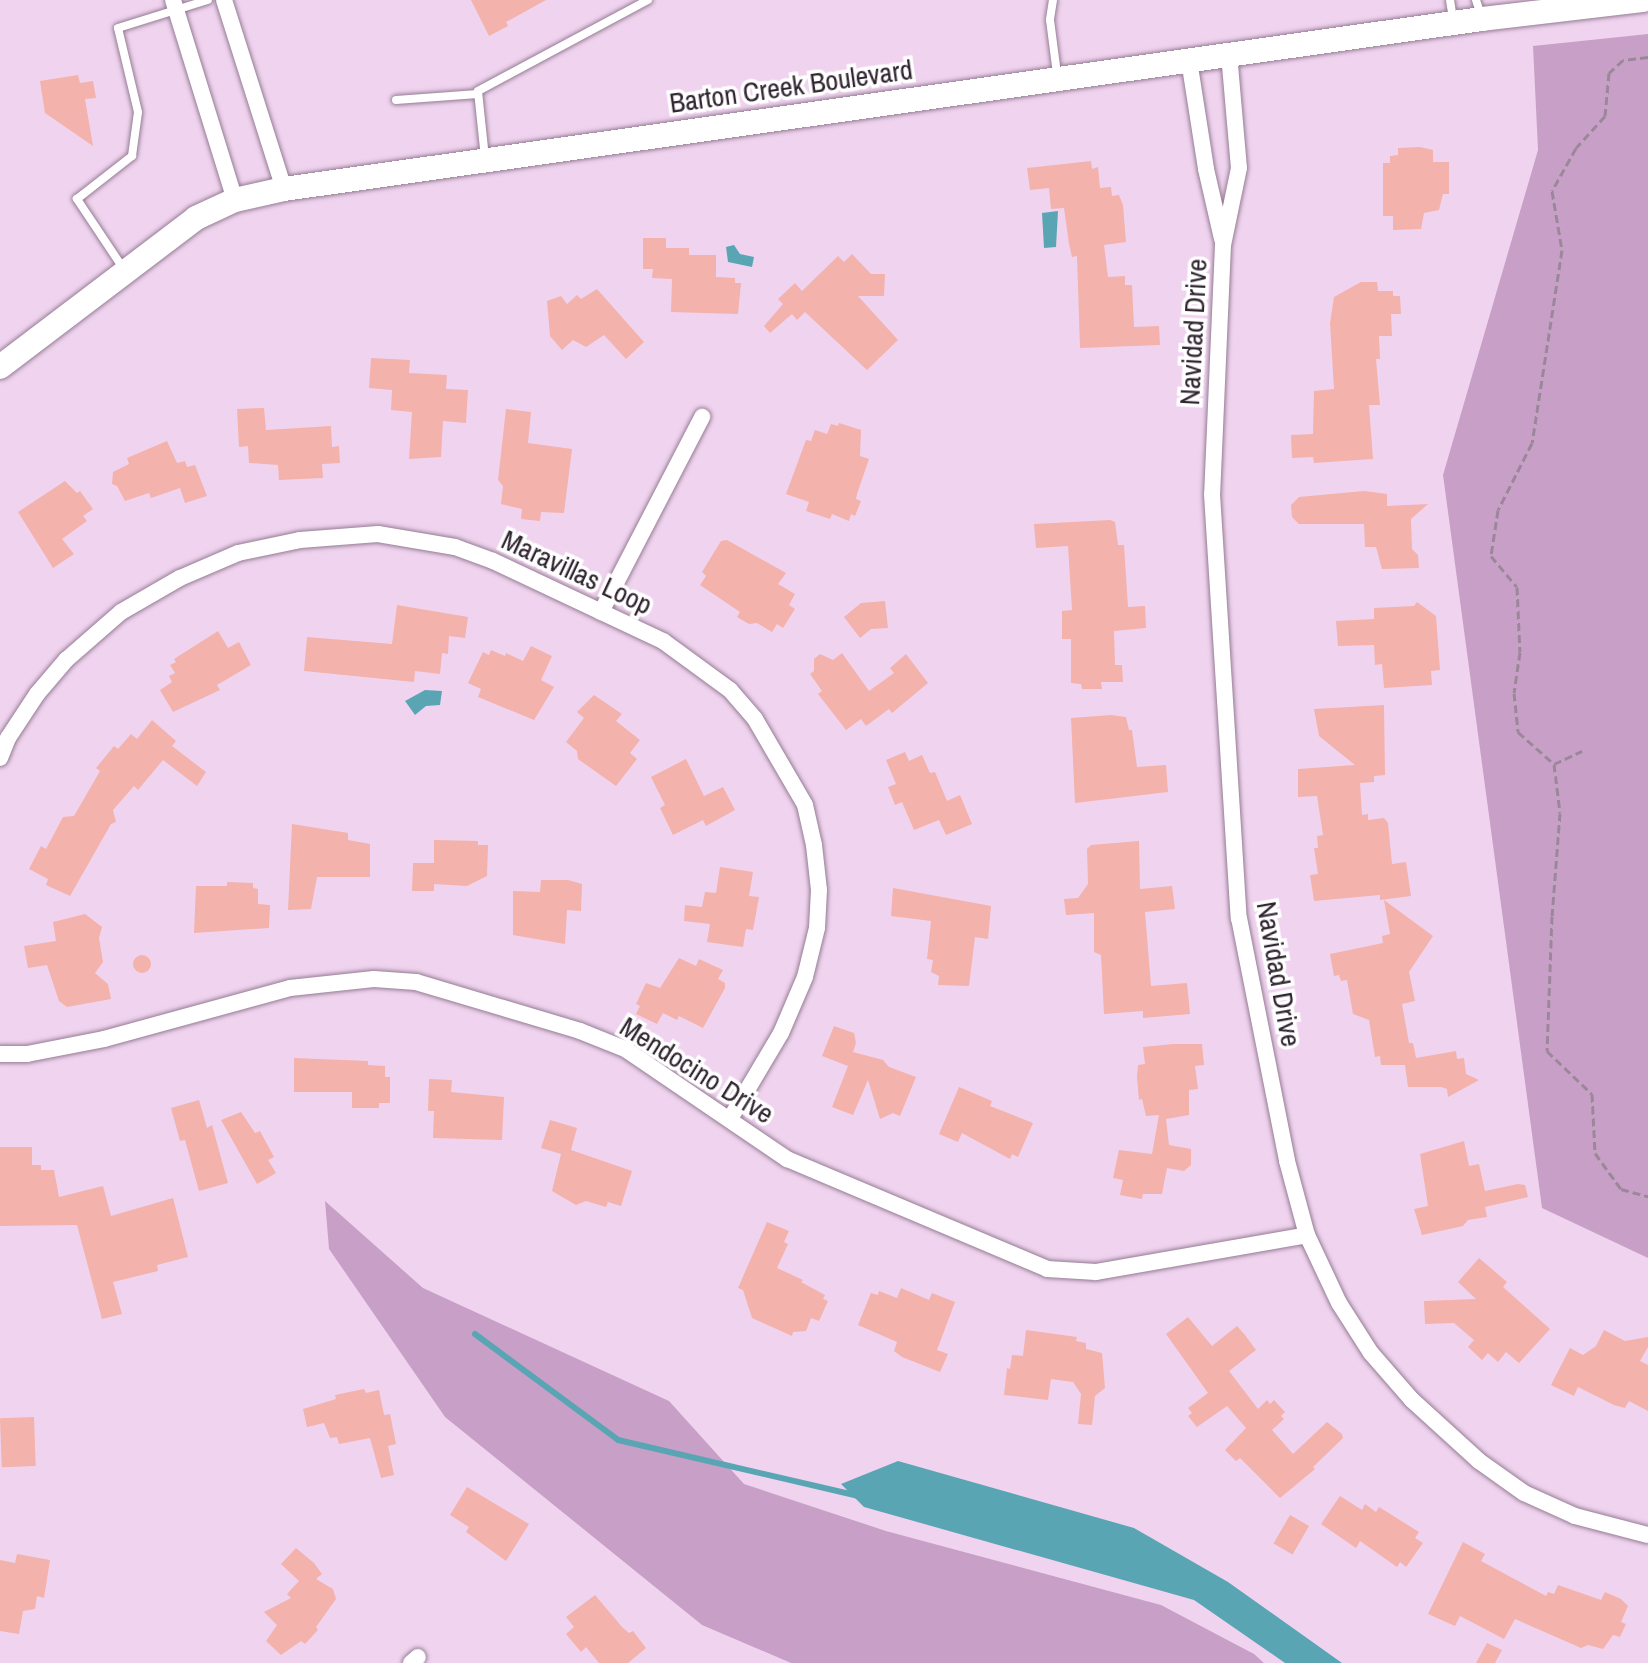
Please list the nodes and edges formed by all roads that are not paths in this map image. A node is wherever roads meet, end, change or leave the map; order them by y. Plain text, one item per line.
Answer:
1 (208, 0) edge
2 (224, 0) edge
3 (648, 0) edge
4 (1053, 0) edge
5 (1643, 0) edge
6 (175, 5) edge
7 (1479, 9) edge
8 (1452, 11) edge
9 (1229, 54) junction
10 (1189, 60) junction
11 (1058, 80) junction
12 (478, 94) junction
13 (396, 100) dead end
14 (485, 159) junction
15 (284, 189) junction
16 (235, 200) junction
17 (1223, 245) junction
18 (125, 271) junction
19 (0, 367) edge
20 (702, 417) dead end
21 (601, 612) junction
22 (0, 758) edge
23 (0, 1054) edge
24 (730, 1119) junction
25 (1307, 1235) junction
26 (1648, 1535) edge

1 - 6 lane
2 - 15 street
3 - 12 lane
4 - 11 lane
5 - 7 street, Barton Creek Boulevard
6 - 16 street
6 - 18 lane
7 - 8 street, Barton Creek Boulevard
8 - 9 street, Barton Creek Boulevard
9 - 10 street, Barton Creek Boulevard
9 - 17 street, Navidad Drive
10 - 11 street, Barton Creek Boulevard
10 - 17 street, Navidad Drive
11 - 14 street, Barton Creek Boulevard
12 - 13 lane
12 - 14 lane
14 - 15 street, Barton Creek Boulevard
15 - 16 street, Barton Creek Boulevard
16 - 18 street, Barton Creek Boulevard
17 - 25 street, Navidad Drive
18 - 19 street, Barton Creek Boulevard
20 - 21 street
21 - 22 street, Maravillas Loop
21 - 24 street, Maravillas Loop
23 - 24 street, Mendocino Drive
24 - 25 street, Mendocino Drive
25 - 26 street, Navidad Drive

